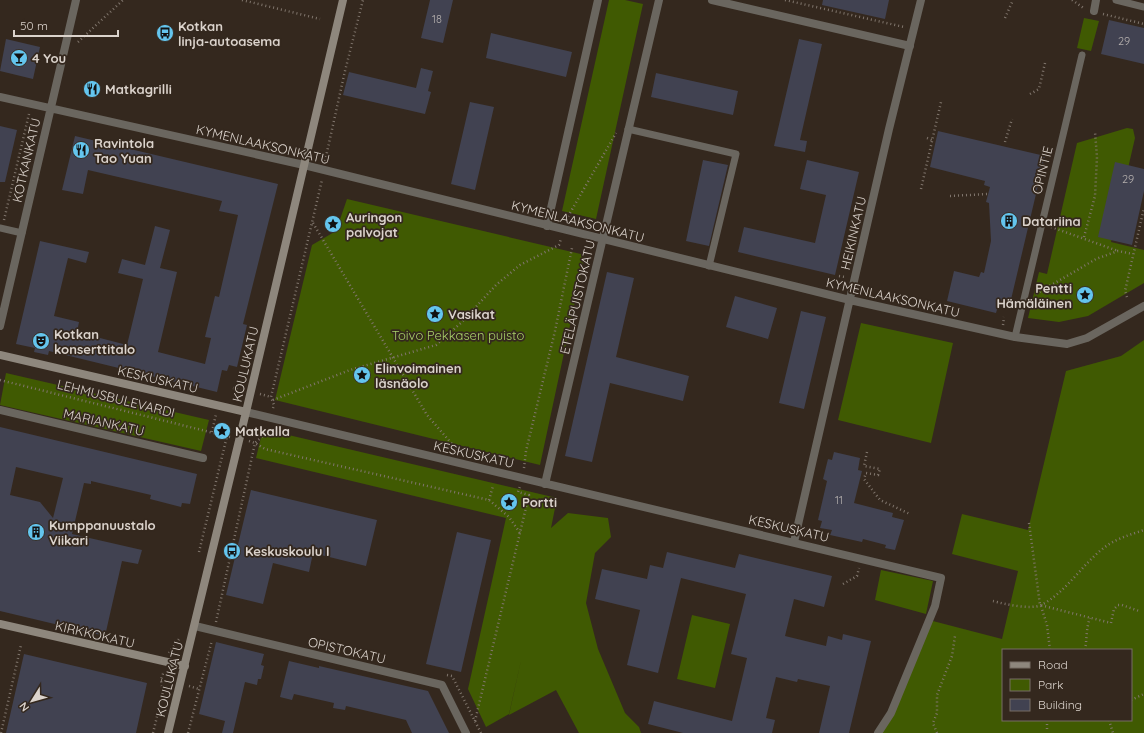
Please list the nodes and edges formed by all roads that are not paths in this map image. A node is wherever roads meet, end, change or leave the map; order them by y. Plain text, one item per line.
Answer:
1 (76, 0) edge
2 (343, 0) edge
3 (598, 0) edge
4 (659, 0) edge
5 (712, 0) edge
6 (921, 0) edge
7 (1096, 0) edge
8 (1116, 0) edge
9 (1144, 7) edge
10 (1098, 12) road end
11 (910, 46) junction
12 (1082, 55) dead end
13 (0, 97) edge
14 (51, 109) junction
15 (628, 129) junction
16 (304, 165) junction
17 (547, 226) junction
18 (1, 228) edge
19 (22, 234) junction
20 (603, 240) junction
21 (710, 266) junction
22 (850, 300) junction
23 (1144, 306) edge
24 (0, 326) edge
25 (1015, 337) junction
26 (0, 355) edge
27 (0, 410) edge
28 (246, 412) junction
29 (203, 458) dead end
30 (545, 484) junction
31 (794, 542) junction
32 (0, 624) edge
33 (195, 626) junction
34 (185, 666) junction
35 (168, 733) edge
36 (466, 733) edge
37 (878, 733) edge

1 - 14 street, KOTKANKATU
2 - 16 main road, KOULUKATU
3 - 17 street
4 - 15 street, ETELÄPUISTOKATU
5 - 11 street
6 - 11 street, HEIKINKATU
7 - 10 street
8 - 9 lane
11 - 22 street, HEIKINKATU
12 - 25 lane, OPINTIE
13 - 14 street, KYMENLAAKSONKATU
14 - 16 street, KYMENLAAKSONKATU
14 - 19 street, KOTKANKATU
15 - 20 street, ETELÄPUISTOKATU
15 - 21 lane
16 - 17 street, KYMENLAAKSONKATU
16 - 28 main road, KOULUKATU
17 - 20 street, KYMENLAAKSONKATU
18 - 19 lane
19 - 24 street, KOTKANKATU
20 - 21 street, KYMENLAAKSONKATU
20 - 30 street, ETELÄPUISTOKATU
21 - 22 street, KYMENLAAKSONKATU
22 - 25 street, KYMENLAAKSONKATU
22 - 31 street, HEIKINKATU
23 - 25 street, KYMENLAAKSONKATU
26 - 28 main road, KESKUSKATU
27 - 29 street, MARIANKATU
28 - 30 street, KESKUSKATU
28 - 33 main road, KOULUKATU
30 - 31 street, KESKUSKATU
31 - 37 street, KESKUSKATU
32 - 34 main road, KIRKKOKATU
33 - 34 main road, KOULUKATU
33 - 36 street, OPISTOKATU
34 - 35 main road, KOULUKATU

